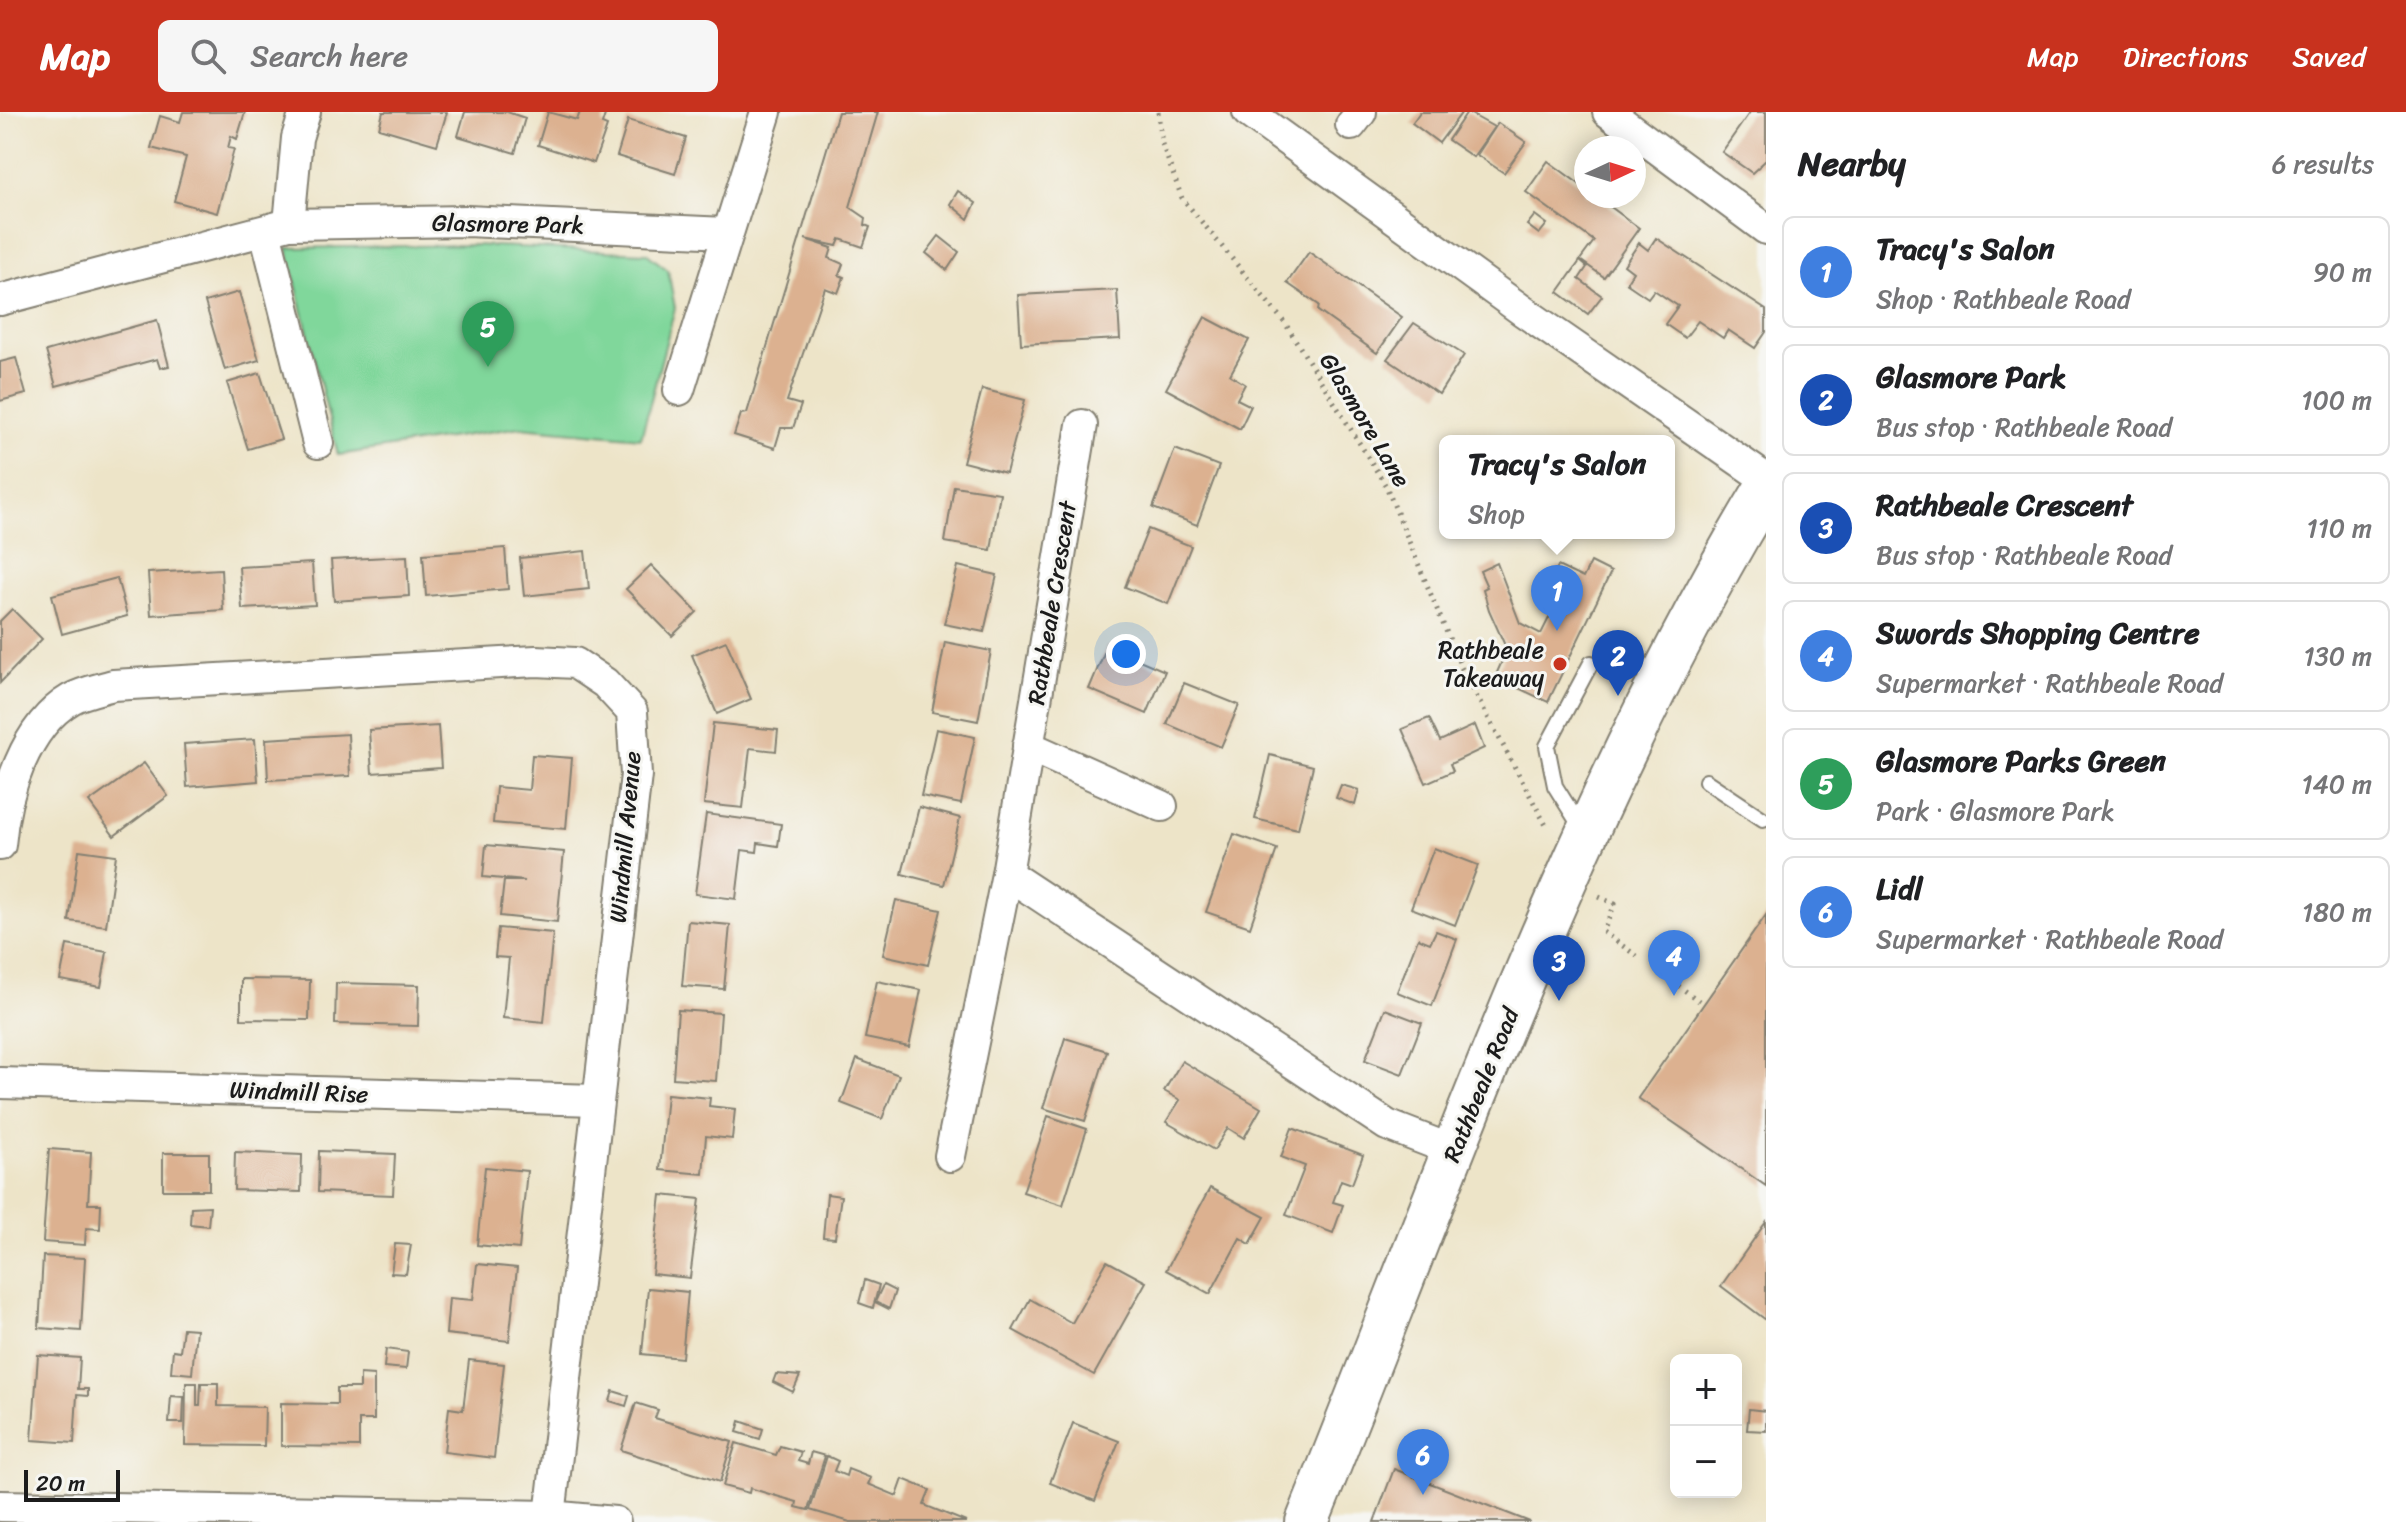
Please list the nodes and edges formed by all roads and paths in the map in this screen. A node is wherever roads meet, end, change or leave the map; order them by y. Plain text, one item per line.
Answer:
1 (305, 112) edge
2 (766, 112) edge
3 (1158, 112) edge
4 (1248, 112) edge
5 (1608, 112) edge
6 (277, 228) junction
7 (1766, 229) edge
8 (726, 233) junction
9 (0, 300) edge
10 (679, 390) dead end
11 (1082, 425) dead end
12 (318, 443) dead end
13 (1766, 479) edge
14 (1766, 488) edge
15 (1591, 663) dead end
16 (1028, 746) junction
17 (1706, 781) dead end
18 (1162, 806) dead end
19 (1763, 819) dead end
20 (1570, 838) junction
21 (0, 845) edge
22 (1007, 874) junction
23 (1607, 935) dead end
24 (1637, 956) dead end
25 (1672, 981) dead end
26 (1699, 1001) dead end
27 (0, 1083) edge
28 (597, 1100) junction
29 (1454, 1151) junction
30 (950, 1156) dead end
31 (0, 1506) edge
32 (550, 1516) junction
33 (388, 1518) edge
34 (615, 1522) edge
35 (1307, 1522) edge

1 - 6 street
2 - 8 street
3 - 20 path, Glasmore Lane
4 - 13 street
5 - 7 street
6 - 8 street, Glasmore Park
6 - 9 street, Glasmore Park
6 - 12 street
8 - 10 street
11 - 16 street, Rathbeale Crescent
14 - 20 main road, Rathbeale Road
15 - 20 lane
16 - 18 street
16 - 22 street, Rathbeale Crescent
17 - 19 lane
20 - 29 main road, Rathbeale Road
21 - 28 street, Windmill Avenue
22 - 29 street
22 - 30 street, Rathbeale Crescent
23 - 24 path
25 - 26 path
27 - 28 street, Windmill Rise
28 - 32 street, Windmill Avenue
29 - 35 main road, Rathbeale Road
31 - 33 street
32 - 33 street
32 - 34 street

